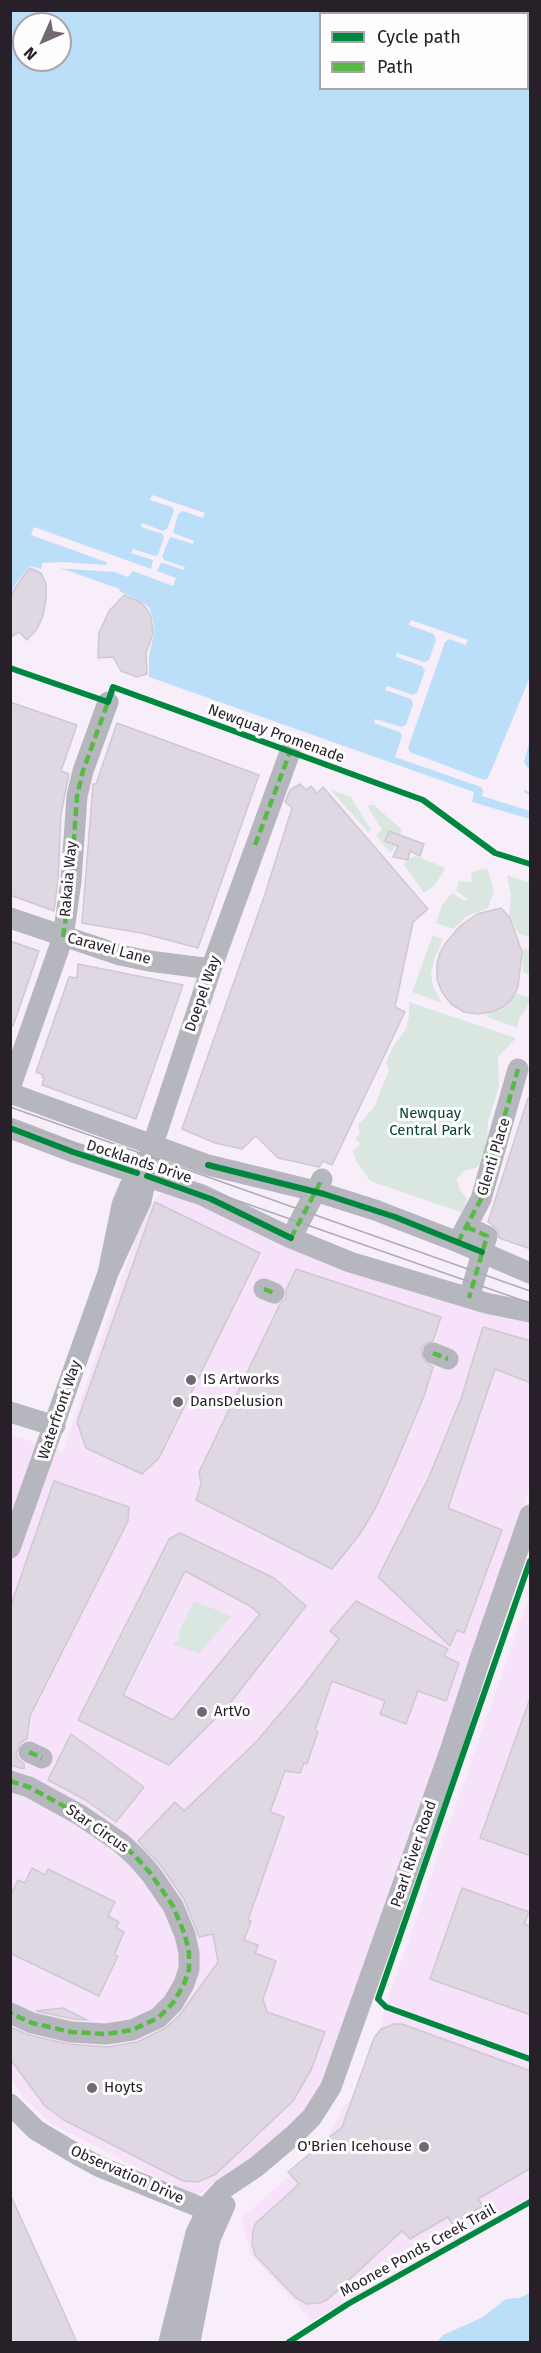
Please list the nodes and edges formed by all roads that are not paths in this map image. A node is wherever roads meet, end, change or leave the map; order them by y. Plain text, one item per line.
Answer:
1 (108, 702) dead end
2 (290, 752) dead end
3 (10, 918) edge
4 (63, 937) junction
5 (211, 969) junction
6 (518, 1069) dead end
7 (10, 1088) edge
8 (10, 1093) edge
9 (10, 1128) edge
10 (153, 1144) junction
11 (142, 1174) junction
12 (319, 1185) junction
13 (463, 1234) junction
14 (291, 1238) junction
15 (482, 1252) junction
16 (531, 1273) edge
17 (469, 1298) junction
18 (531, 1312) edge
19 (10, 1412) edge
20 (55, 1426) junction
21 (531, 1515) edge
22 (10, 1548) edge
23 (10, 1781) edge
24 (10, 2013) edge
25 (10, 2104) edge
26 (213, 2212) junction
27 (169, 2343) edge
28 (190, 2343) edge

1 - 4 street, Rakaia Way
2 - 5 street, Doepel Way
3 - 4 street, Caravel Lane
4 - 5 street, Caravel Lane
4 - 7 street, Rakaia Way
5 - 10 street, Doepel Way
6 - 13 street, Glenti Place
8 - 10 street, Docklands Drive
9 - 11 street, Docklands Drive
10 - 11 street, Waterfront Way
10 - 12 street, Docklands Drive
11 - 14 street, Docklands Drive
11 - 20 street, Waterfront Way
12 - 13 street, Docklands Drive
12 - 14 street
13 - 15 street
14 - 17 street, Docklands Drive
15 - 16 street
15 - 17 street
17 - 18 street, Docklands Drive
19 - 20 street
20 - 22 street, Waterfront Way
21 - 26 street, Pearl River Road
23 - 24 street, Star Circus
25 - 26 street, Observation Drive
26 - 27 street, Pearl River Road
26 - 28 street, Pearl River Road

